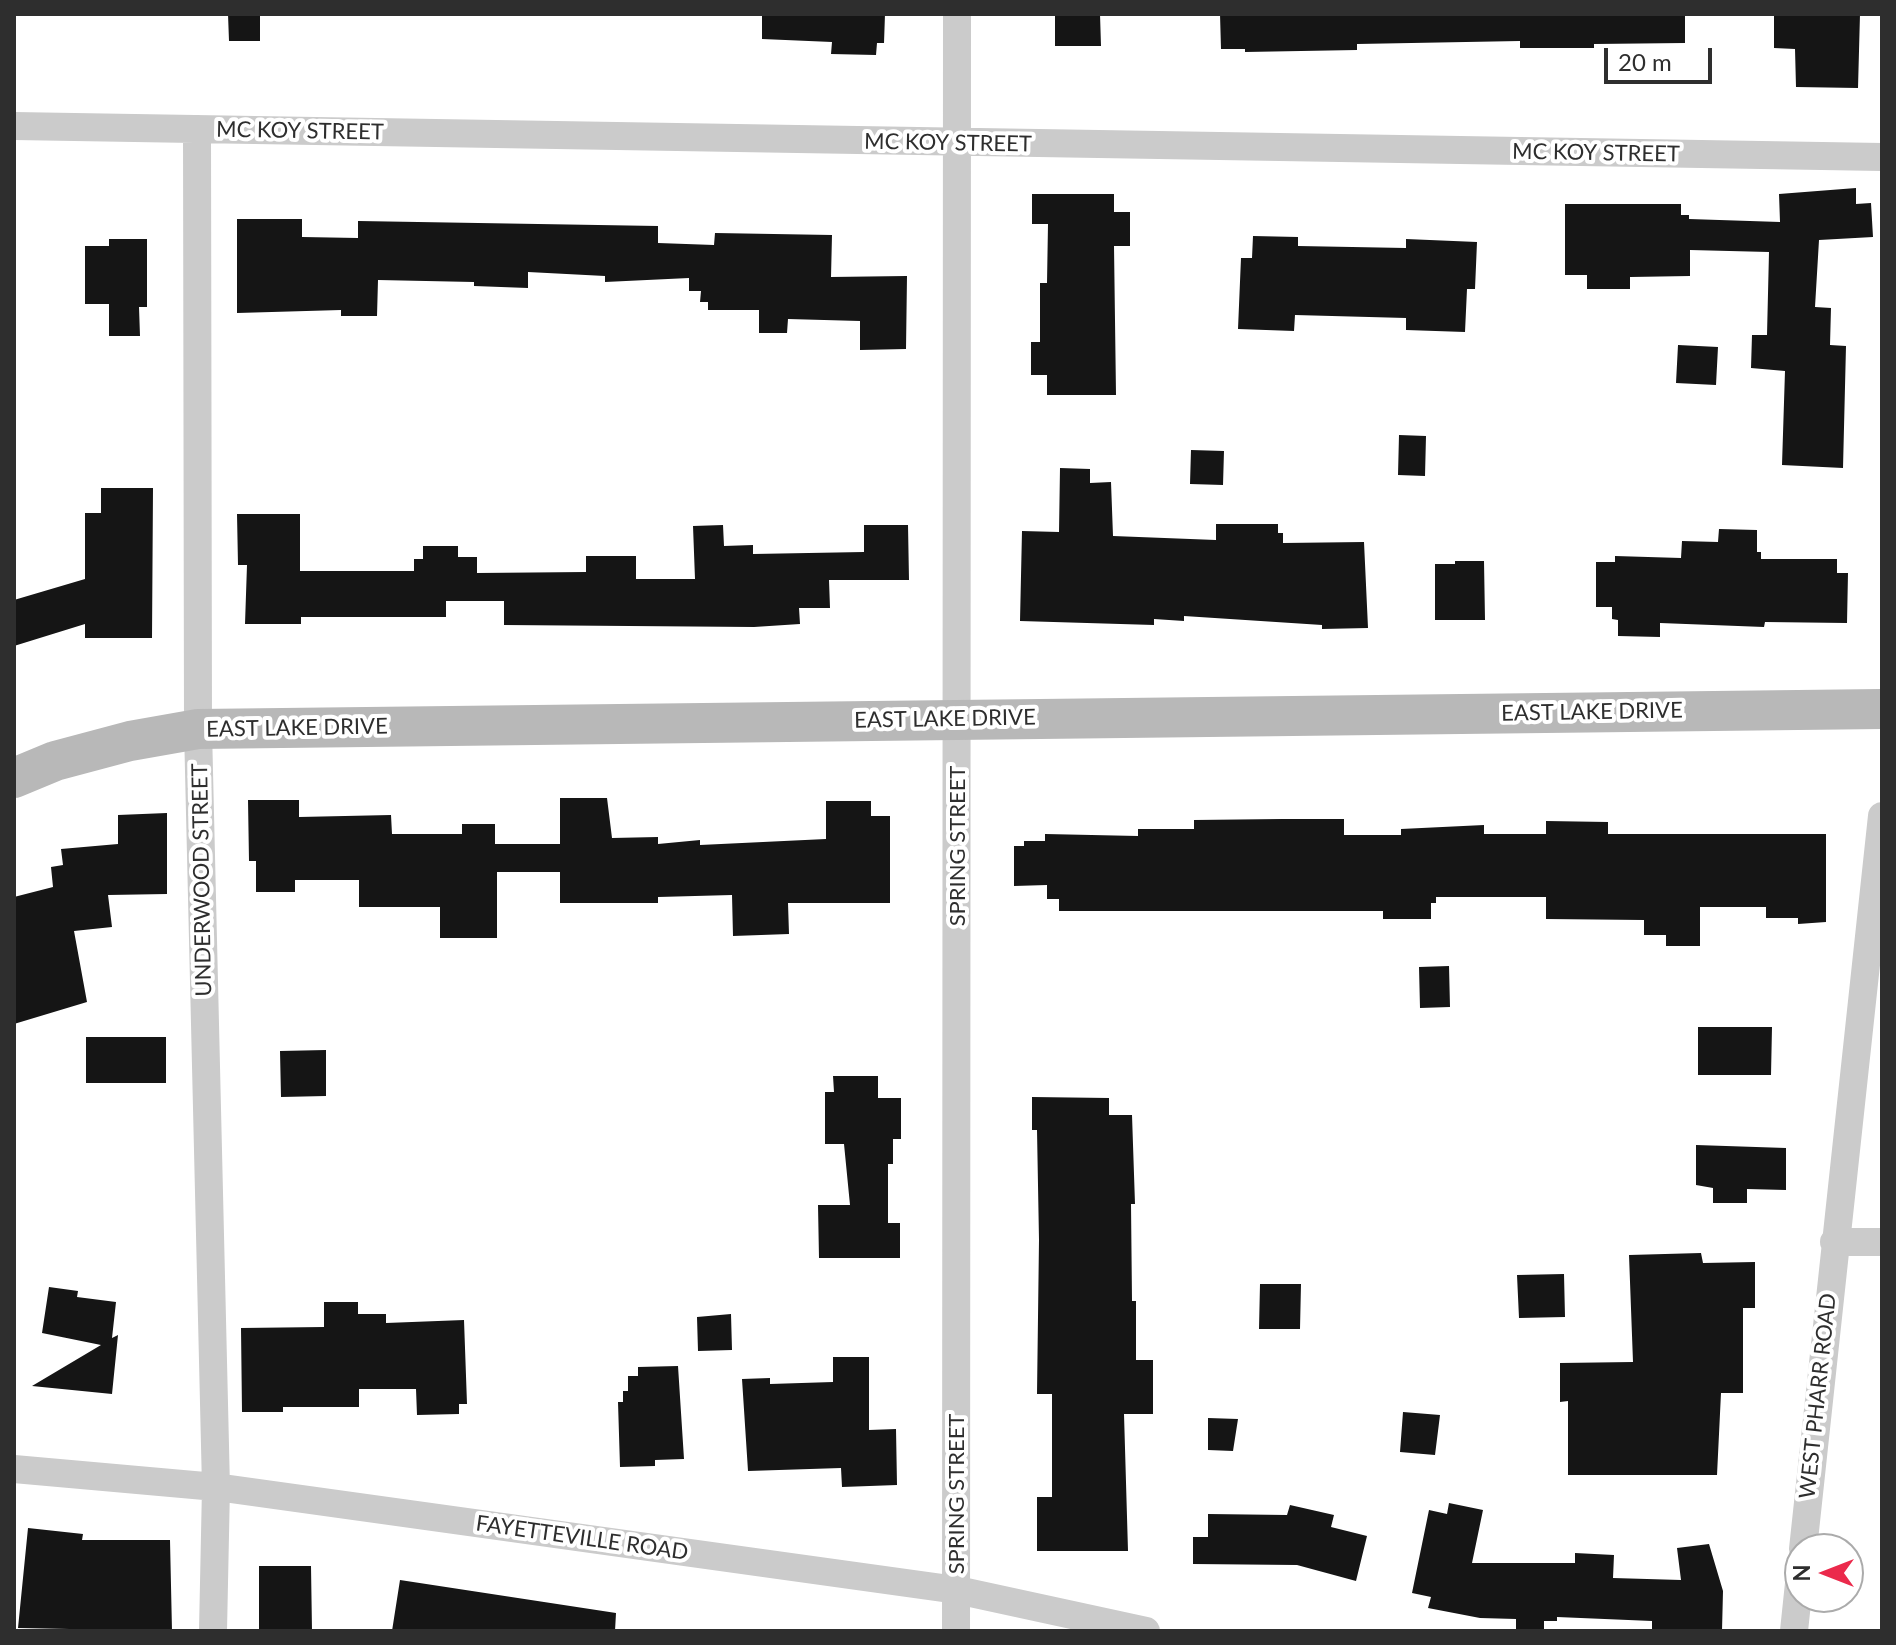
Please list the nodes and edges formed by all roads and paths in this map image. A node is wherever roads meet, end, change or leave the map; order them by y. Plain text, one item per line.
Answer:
1 (957, 14) edge
2 (14, 126) edge
3 (197, 129) junction
4 (957, 143) junction
5 (1882, 157) edge
6 (1882, 709) edge
7 (958, 719) junction
8 (198, 729) junction
9 (14, 778) edge
10 (1882, 816) edge
11 (1834, 1242) junction
12 (1882, 1242) edge
13 (14, 1469) edge
14 (216, 1487) junction
15 (1805, 1533) edge
16 (957, 1590) junction
17 (213, 1631) edge
18 (956, 1631) edge
19 (1146, 1631) edge

1 - 4 street, SPRING STREET
2 - 3 street, MC KOY STREET
3 - 4 street, MC KOY STREET
3 - 8 street, UNDERWOOD STREET
4 - 5 street, MC KOY STREET
4 - 7 street, SPRING STREET
6 - 7 street, EAST LAKE DRIVE
7 - 8 street, EAST LAKE DRIVE
7 - 16 street, SPRING STREET
8 - 9 street, EAST LAKE DRIVE
8 - 14 street, UNDERWOOD STREET
10 - 11 street, WEST PHARR ROAD
11 - 12 street
11 - 15 street, WEST PHARR ROAD
13 - 14 street, FAYETTEVILLE ROAD
14 - 16 street, FAYETTEVILLE ROAD
14 - 17 street, UNDERWOOD STREET
16 - 18 street, SPRING STREET
16 - 19 street, FAYETTEVILLE ROAD

